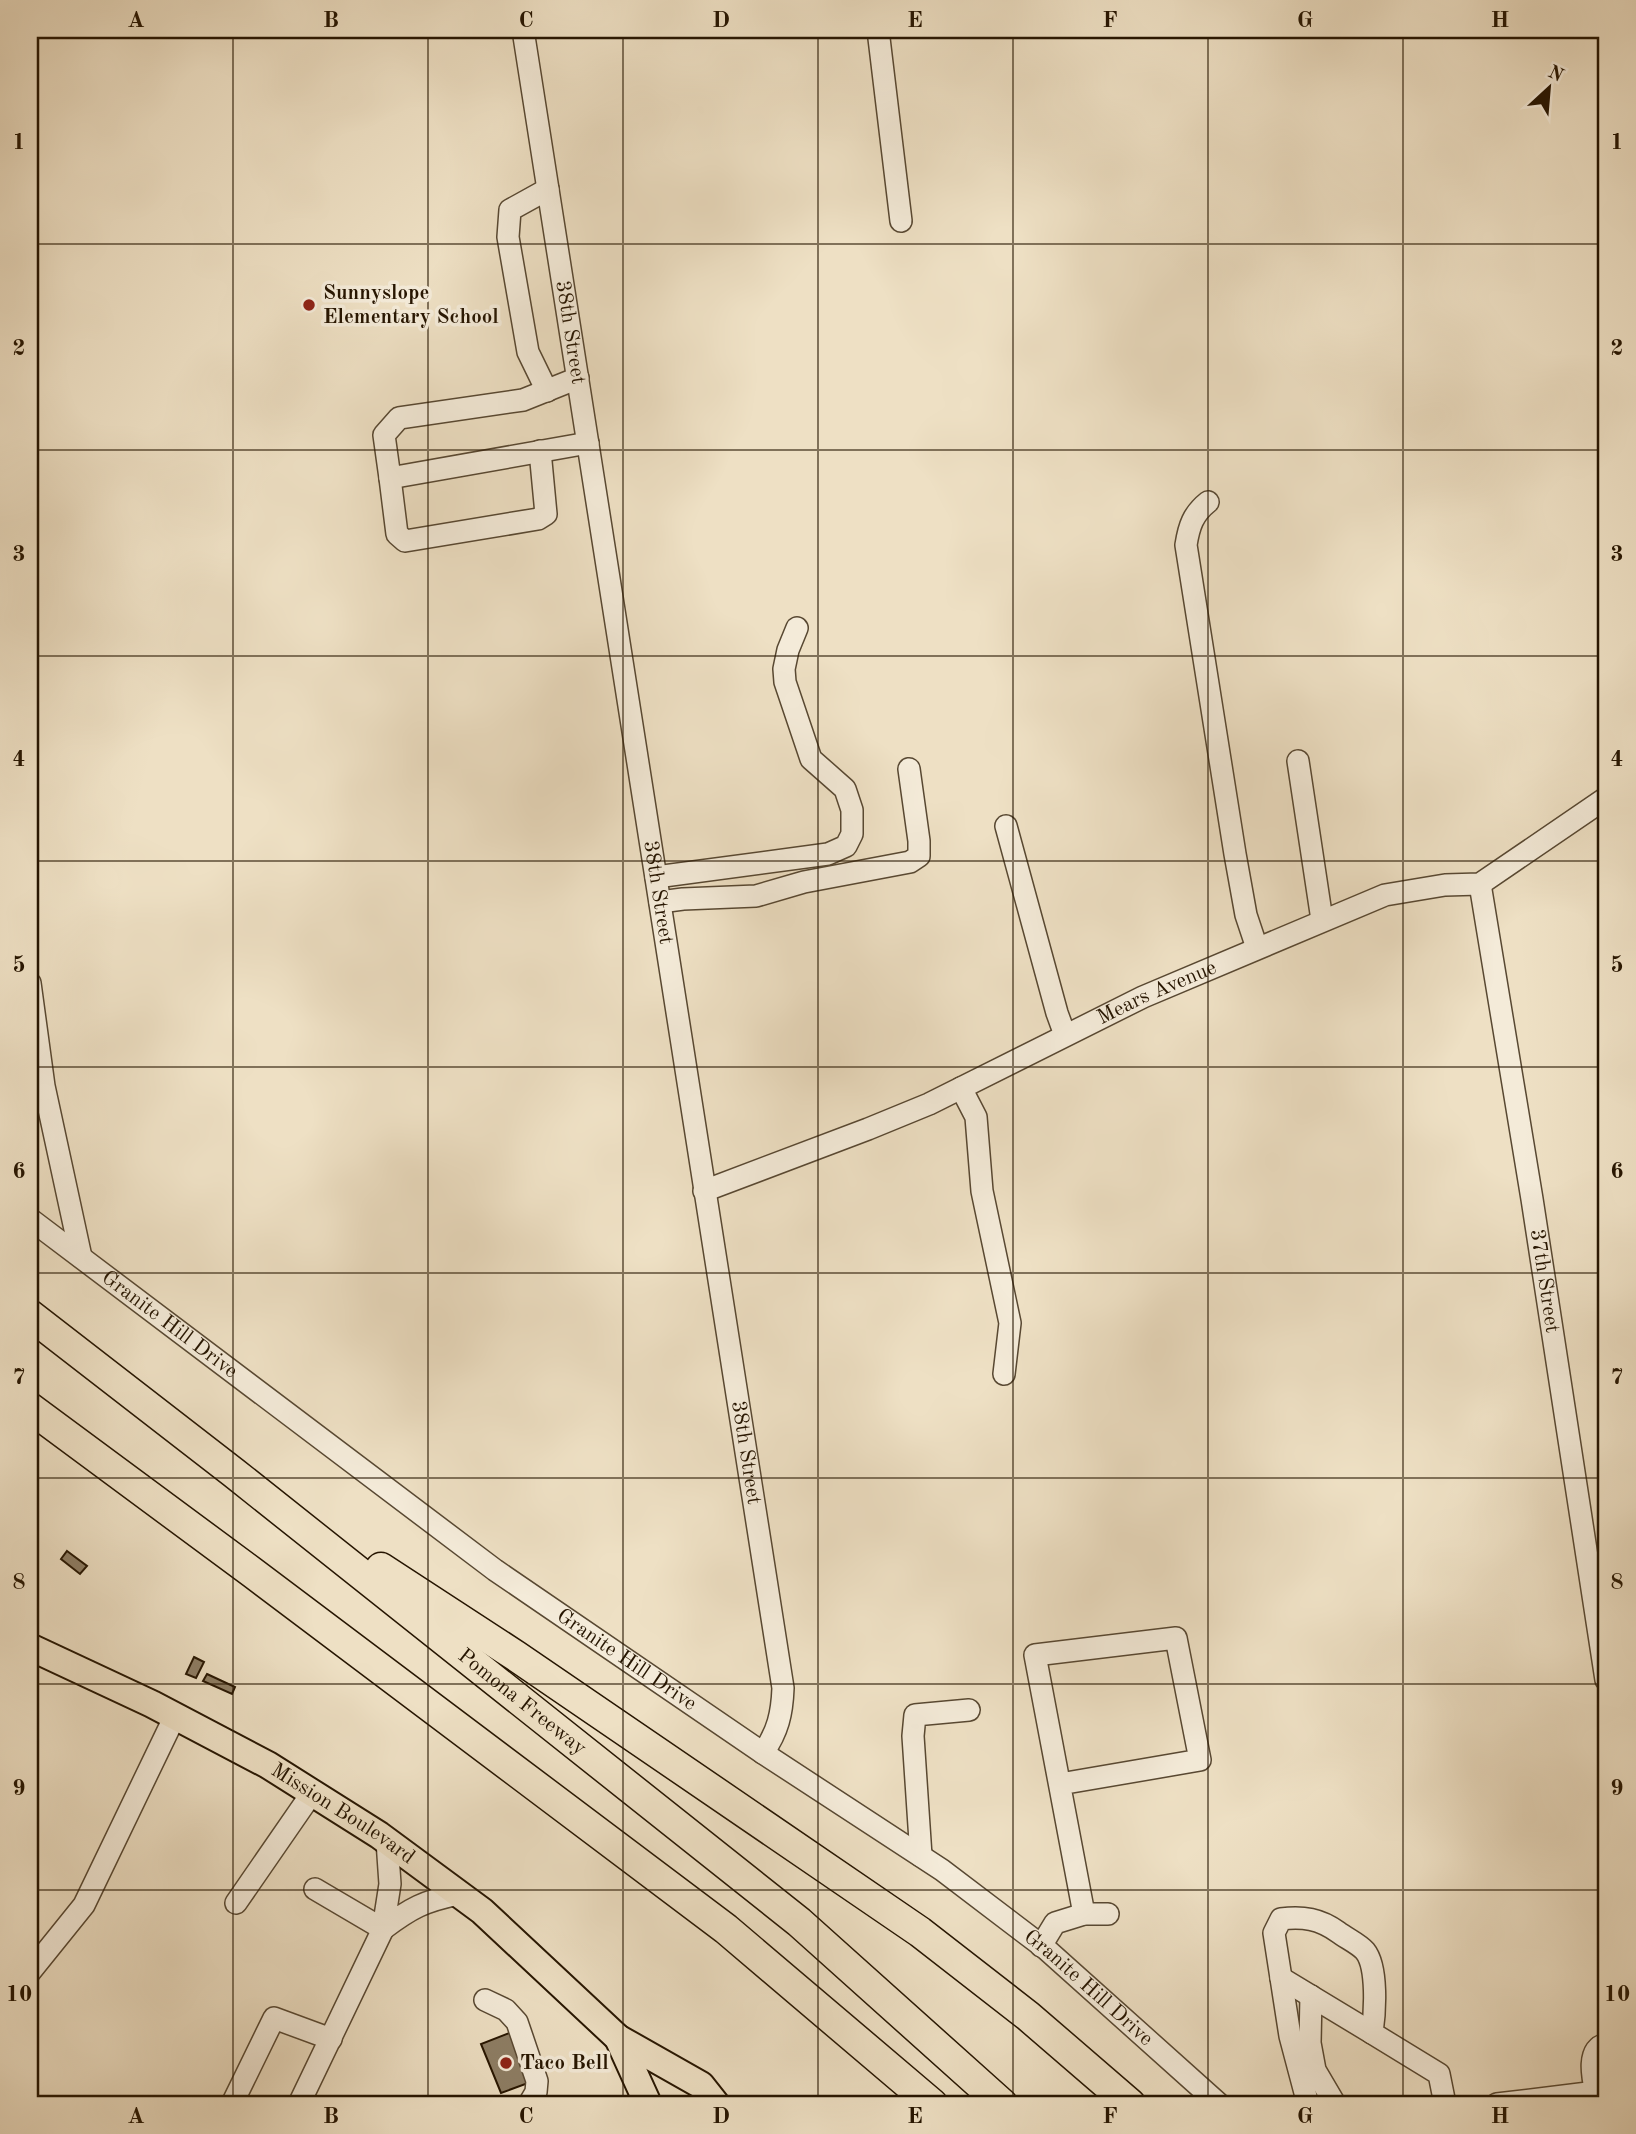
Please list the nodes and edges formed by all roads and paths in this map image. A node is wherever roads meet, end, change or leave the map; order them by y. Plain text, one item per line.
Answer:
1 (523, 30) edge
2 (878, 30) edge
3 (548, 189) junction
4 (901, 221) dead end
5 (578, 378) junction
6 (547, 390) junction
7 (588, 443) junction
8 (540, 451) junction
9 (390, 478) junction
10 (1208, 502) dead end
11 (797, 628) dead end
12 (1298, 761) dead end
13 (909, 769) dead end
14 (1606, 798) edge
15 (1006, 826) dead end
16 (656, 877) junction
17 (1480, 884) junction
18 (660, 902) junction
19 (1322, 920) junction
20 (1257, 948) junction
21 (30, 984) edge
22 (1065, 1035) junction
23 (37, 1080) edge
24 (961, 1088) junction
25 (704, 1191) junction
26 (30, 1219) edge
27 (81, 1257) junction
28 (30, 1315) edge
29 (1004, 1374) dead end
30 (30, 1408) edge
31 (234, 1473) junction
32 (30, 1647) edge
33 (1606, 1680) edge
34 (969, 1710) dead end
35 (175, 1716) junction
36 (763, 1753) junction
37 (1060, 1784) junction
38 (312, 1793) junction
39 (387, 1841) junction
40 (921, 1856) junction
41 (315, 1889) dead end
42 (459, 1894) junction
43 (236, 1903) dead end
44 (1084, 1914) junction
45 (1108, 1914) dead end
46 (383, 1930) junction
47 (1041, 1946) junction
48 (30, 1972) edge
49 (1281, 1978) junction
50 (1311, 1996) junction
51 (485, 2000) dead end
52 (1373, 2033) junction
53 (618, 2038) junction
54 (331, 2039) junction
55 (1606, 2044) edge
56 (1597, 2098) edge
57 (232, 2104) edge
58 (299, 2104) edge
59 (529, 2104) edge
60 (648, 2104) edge
61 (716, 2104) edge
62 (932, 2104) edge
63 (1002, 2104) edge
64 (1130, 2104) edge
65 (1219, 2104) edge
66 (1308, 2104) edge
67 (1335, 2104) edge
68 (1445, 2104) edge
69 (1497, 2104) edge

1 - 3 street, 38th Street
2 - 4 street
3 - 5 street, 38th Street
3 - 6 street
5 - 6 street
5 - 7 street, 38th Street
6 - 9 street
7 - 8 street
7 - 16 street, 38th Street
8 - 9 street
8 - 9 street
10 - 20 street
11 - 16 street
12 - 19 street
13 - 18 street
14 - 17 street
15 - 22 street
16 - 18 street, 38th Street
17 - 19 street, Mears Avenue
17 - 33 street, 37th Street
18 - 25 street, 38th Street
19 - 20 street, Mears Avenue
20 - 22 street, Mears Avenue
21 - 23 street
22 - 24 street, Mears Avenue
23 - 27 street
24 - 25 street, Mears Avenue
24 - 29 street
25 - 36 street, 38th Street
26 - 27 street, Granite Hill Drive
27 - 36 street, Granite Hill Drive
28 - 31 highway, Pomona Freeway
30 - 62 highway
31 - 63 highway, Pomona Freeway
31 - 64 highway
32 - 35 main road, Mission Boulevard
34 - 40 street
35 - 38 main road, Mission Boulevard
35 - 48 street
36 - 40 street, Granite Hill Drive
37 - 37 street
37 - 44 street
38 - 39 main road, Mission Boulevard
38 - 43 street
39 - 42 main road, Mission Boulevard
39 - 46 street
40 - 47 street, Granite Hill Drive
41 - 46 street
42 - 46 street
42 - 53 main road, Mission Boulevard
44 - 45 street
44 - 47 street
46 - 54 street
47 - 65 street, Granite Hill Drive
49 - 50 street
49 - 52 street
49 - 66 street
50 - 52 street
50 - 67 street
51 - 59 street
52 - 68 street
53 - 60 main road, Mission Boulevard
53 - 61 main road, Mission Boulevard
54 - 57 street
54 - 58 street
55 - 56 street
56 - 69 street

